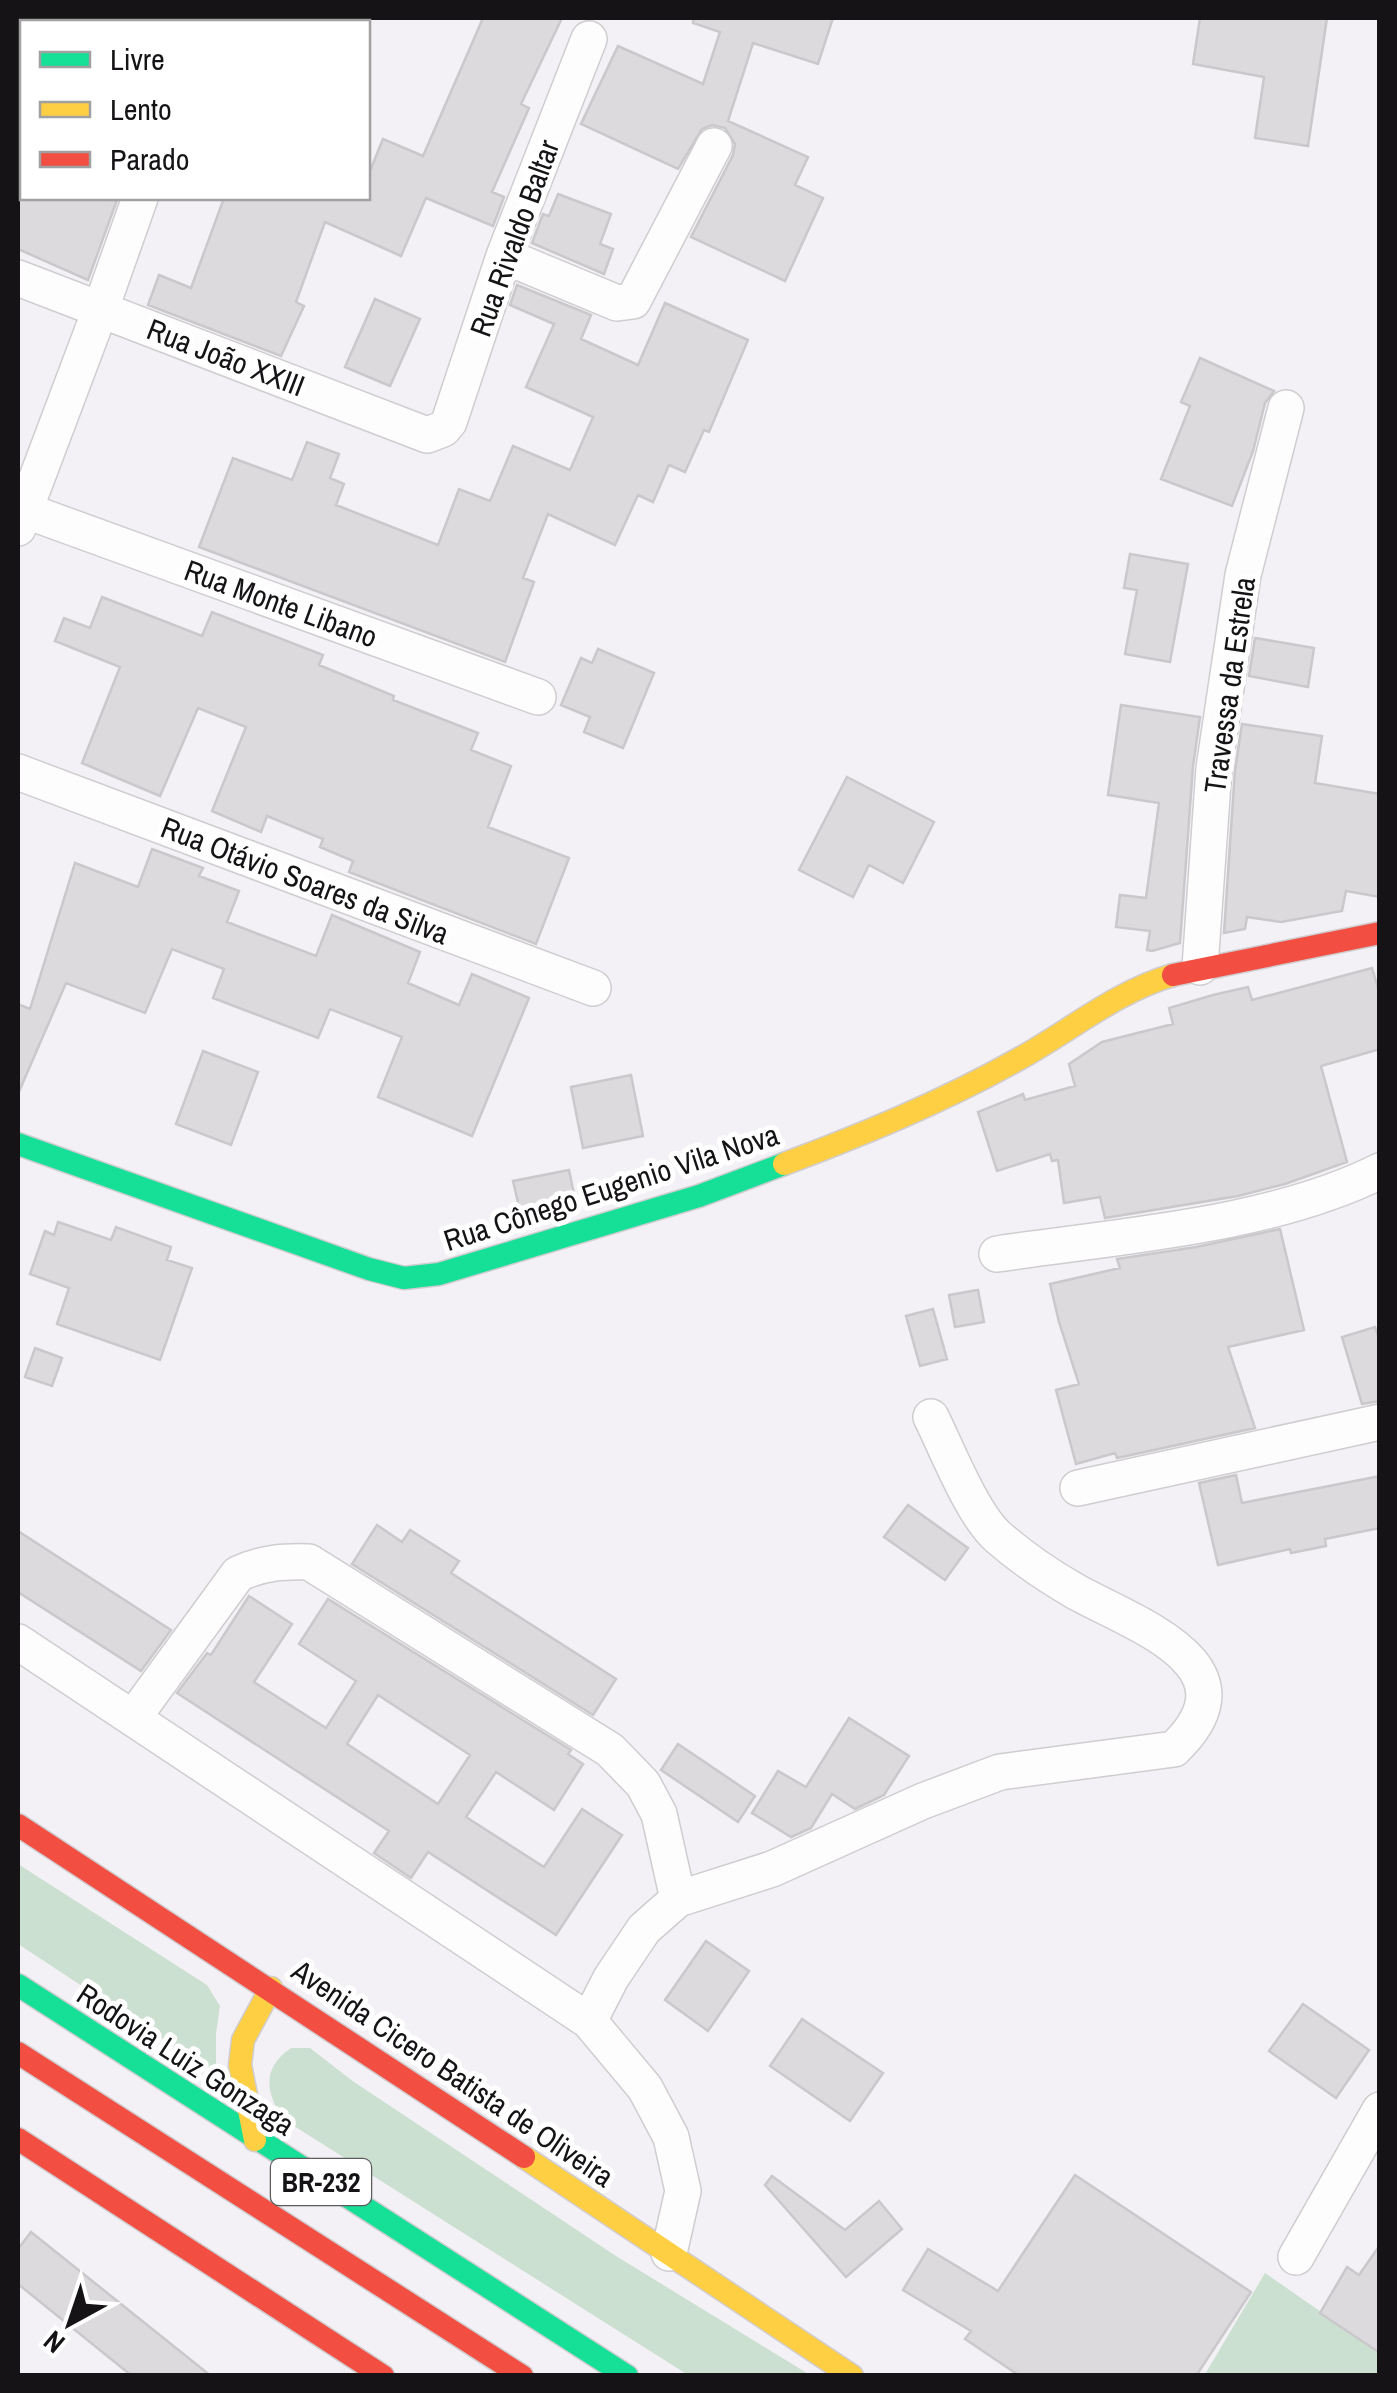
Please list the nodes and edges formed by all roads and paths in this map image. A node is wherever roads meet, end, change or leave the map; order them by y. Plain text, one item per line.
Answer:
1 (589, 38) dead end
2 (714, 146) dead end
3 (139, 200) edge
4 (504, 256) junction
5 (18, 278) edge
6 (102, 308) junction
7 (1286, 408) dead end
8 (435, 433) joint
9 (21, 519) edge
10 (538, 697) dead end
11 (18, 772) edge
12 (1380, 933) edge
13 (1200, 967) junction
14 (593, 988) dead end
15 (18, 1144) edge
16 (1380, 1171) edge
17 (997, 1254) dead end
18 (931, 1417) dead end
19 (1380, 1422) edge
20 (1078, 1488) dead end
21 (18, 1642) edge
22 (133, 1718) junction
23 (18, 1825) edge
24 (678, 1899) junction
25 (18, 1985) edge
26 (271, 1988) junction
27 (590, 2022) junction
28 (18, 2053) edge
29 (1380, 2110) edge
30 (18, 2139) edge
31 (255, 2140) junction
32 (669, 2253) junction
33 (1296, 2258) dead end
34 (383, 2376) edge
35 (522, 2376) edge
36 (627, 2376) edge
37 (852, 2376) edge

1 - 4 street, Rua Rivaldo Baltar
2 - 4 street
3 - 6 street
4 - 8 street, Rua Rivaldo Baltar
5 - 6 street, Rua João XXIII
6 - 8 street, Rua João XXIII
6 - 9 street
7 - 13 street, Travessa da Estrela
9 - 10 street, Rua Monte Libano
11 - 14 street, Rua Otávio Soares da Silva
12 - 13 main road, Rua Cônego Eugenio Vila Nova
13 - 15 main road, Rua Cônego Eugenio Vila Nova
16 - 17 street
18 - 24 street
19 - 20 street
21 - 22 street
22 - 24 street
22 - 27 street
23 - 26 main road, Avenida Cicero Batista de Oliveira
24 - 27 street
25 - 31 main road, Rodovia Luiz Gonzaga / BR-232
26 - 31 main road
26 - 32 main road, Avenida Cicero Batista de Oliveira
27 - 32 street
28 - 35 main road, BR-232
29 - 33 street
30 - 34 main road
31 - 36 main road, Rodovia Luiz Gonzaga / BR-232
32 - 37 main road, Avenida Cicero Batista de Oliveira

